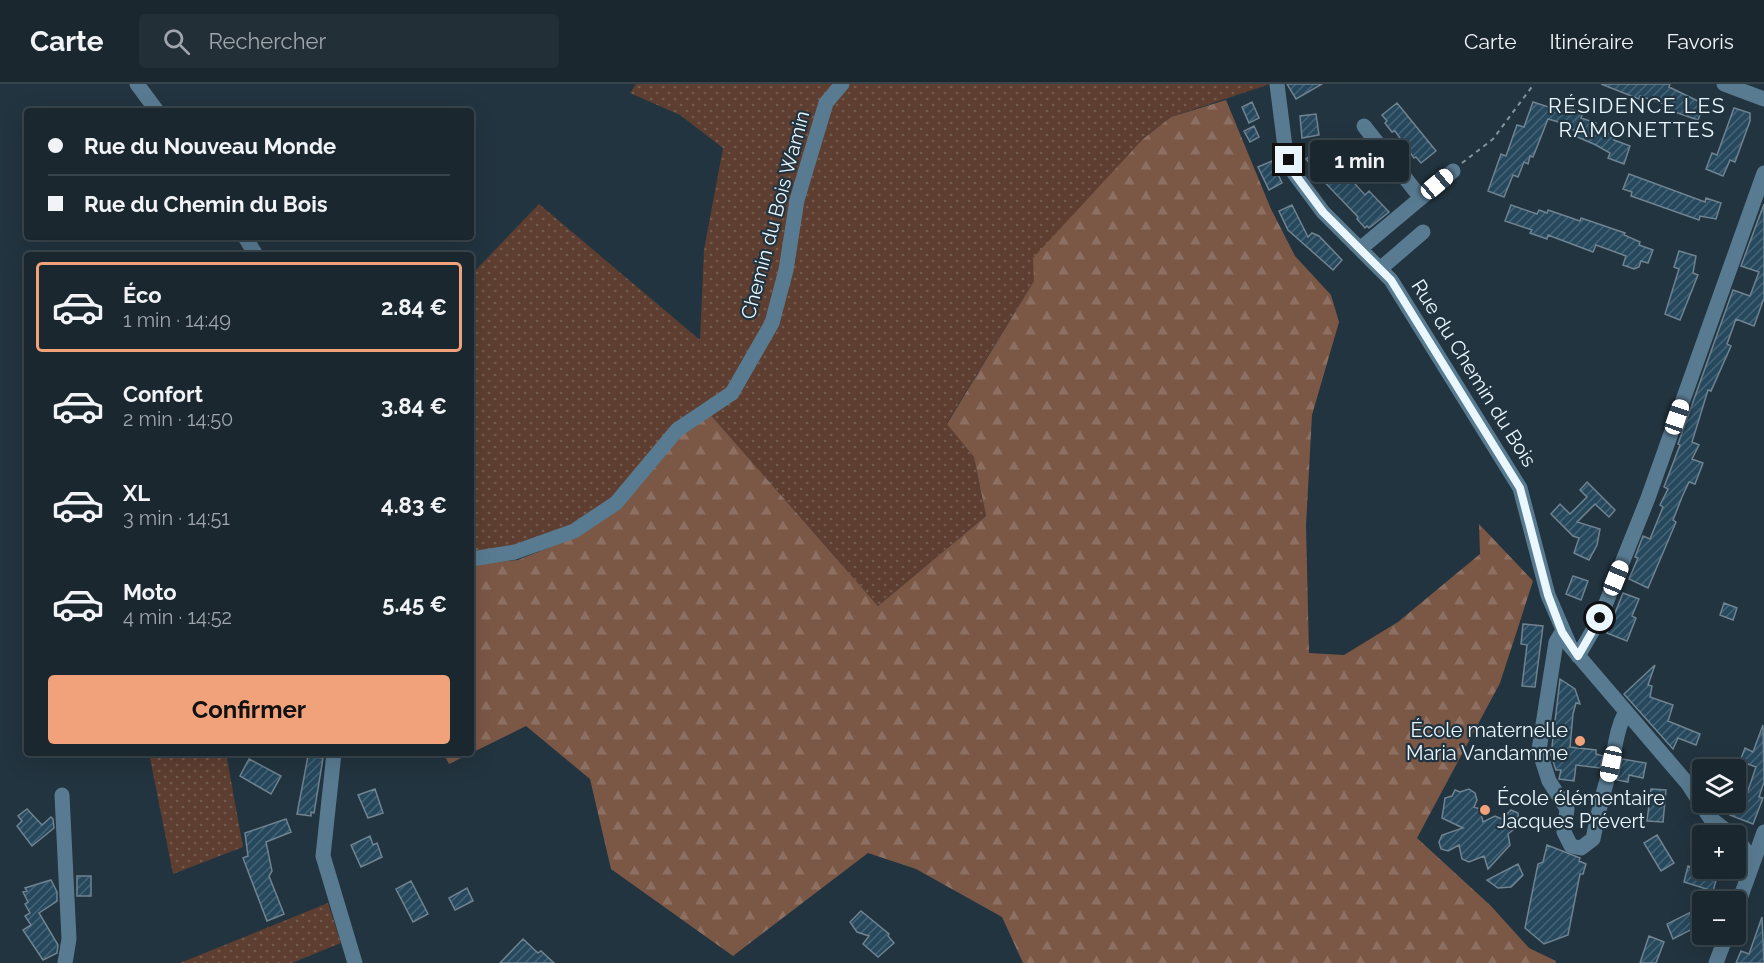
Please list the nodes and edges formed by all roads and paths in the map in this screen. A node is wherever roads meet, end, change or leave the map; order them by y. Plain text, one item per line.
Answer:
1 (137, 84) edge
2 (842, 84) edge
3 (1276, 84) edge
4 (1534, 84) edge
5 (1724, 84) edge
6 (1764, 99) edge
7 (155, 108) edge
8 (1364, 126) dead end
9 (1453, 171) joint
10 (1764, 173) edge
11 (1421, 198) junction
12 (1423, 232) dead end
13 (1360, 249) junction
14 (1380, 269) junction
15 (474, 559) edge
16 (1562, 632) junction
17 (1578, 656) junction
18 (1625, 713) junction
19 (334, 756) edge
20 (62, 795) dead end
21 (1710, 818) junction
22 (1714, 825) edge
23 (1719, 825) edge
24 (1764, 832) edge
25 (1746, 852) edge
26 (1746, 858) edge
27 (1753, 861) junction
28 (1743, 891) edge
29 (1723, 945) edge
30 (65, 963) edge
31 (355, 963) edge
32 (1716, 963) edge

1 - 7 street
2 - 15 street, Chemin du Bois Wamin
3 - 13 street, Rue du Chemin du Bois
4 - 9 path
5 - 6 street
8 - 11 street
9 - 11 street
10 - 17 street
11 - 13 street
12 - 14 street
13 - 14 street, Rue du Chemin du Bois
14 - 16 street, Rue du Chemin du Bois
16 - 17 street, Rue du Chemin du Bois
16 - 18 street
17 - 18 street, Rue du Chemin du Bois
18 - 21 street, Rue du Chemin du Bois
19 - 31 street
20 - 30 street
21 - 22 street
21 - 23 street, Rue du Chemin du Bois
24 - 27 street
25 - 27 street, Rue du Chemin du Bois
26 - 27 street
27 - 28 street
29 - 32 street

